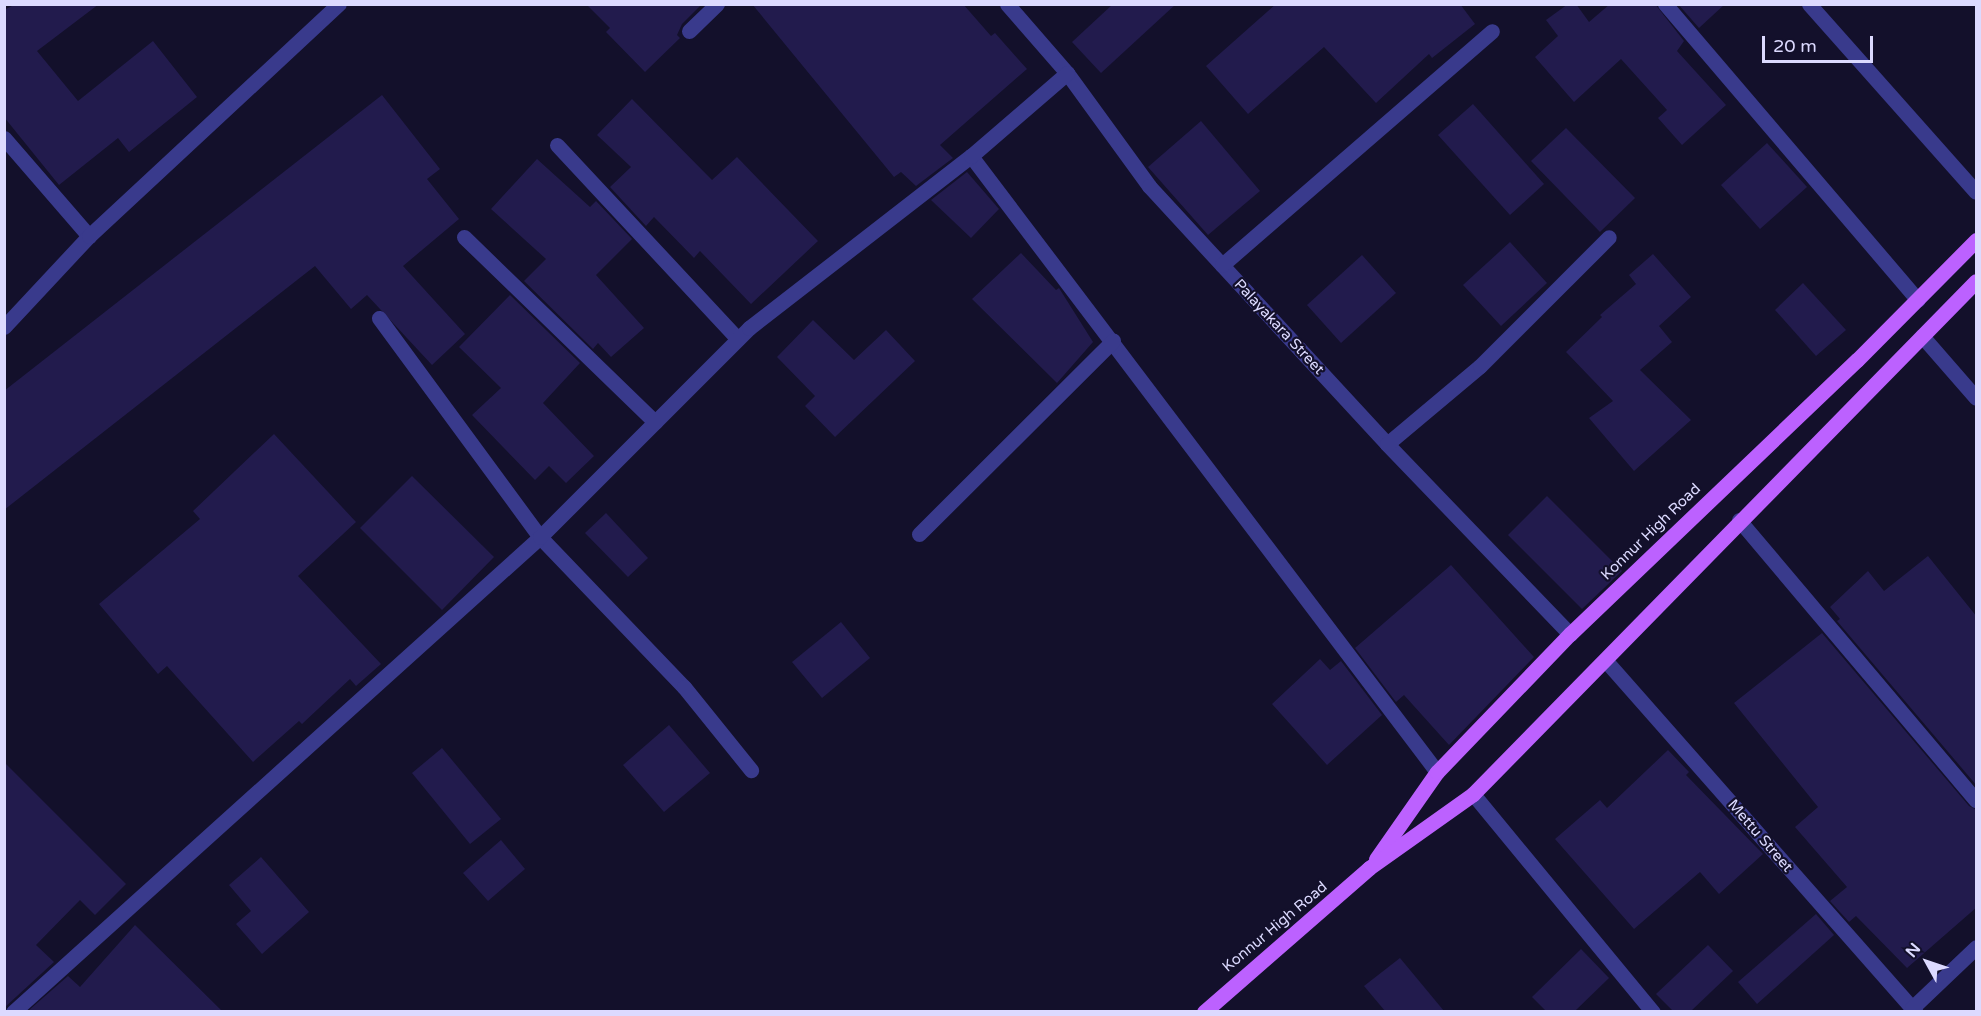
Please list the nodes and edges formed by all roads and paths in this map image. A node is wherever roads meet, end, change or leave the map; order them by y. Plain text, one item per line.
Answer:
1 (339, 4) edge
2 (717, 4) edge
3 (1007, 4) edge
4 (1665, 4) edge
5 (1809, 4) edge
6 (689, 31) dead end
7 (1492, 31) dead end
8 (1067, 73) junction
9 (4, 138) edge
10 (557, 145) dead end
11 (971, 156) junction
12 (1977, 192) edge
13 (89, 236) junction
14 (464, 237) dead end
15 (1610, 237) dead end
16 (1977, 240) edge
17 (1222, 266) junction
18 (1977, 281) edge
19 (1918, 300) junction
20 (379, 318) dead end
21 (4, 327) edge
22 (1922, 336) junction
23 (738, 339) junction
24 (1113, 341) junction
25 (1977, 398) edge
26 (655, 422) junction
27 (1387, 444) junction
28 (1739, 520) junction
29 (919, 534) dead end
30 (540, 537) junction
31 (1570, 634) junction
32 (1606, 661) junction
33 (751, 770) dead end
34 (1437, 772) junction
35 (1473, 794) junction
36 (1977, 800) edge
37 (1369, 868) junction
38 (1977, 947) edge
39 (1913, 1010) edge
40 (13, 1011) edge
41 (1204, 1011) edge
42 (1653, 1011) edge

1 - 13 street
2 - 6 street
3 - 8 street, Palayakara Street
4 - 19 street
5 - 12 street
7 - 17 street
8 - 11 street
8 - 17 street, Palayakara Street
9 - 13 street
10 - 23 street
11 - 23 street
11 - 24 street
13 - 21 street
14 - 26 street
15 - 27 street
16 - 19 main road, Konnur High Road
17 - 27 street, Palayakara Street
18 - 22 main road, Konnur High Road
19 - 31 main road, Konnur High Road
20 - 30 street
22 - 25 street
22 - 28 main road, Konnur High Road
23 - 26 street
24 - 29 street
24 - 34 street
26 - 30 street
27 - 31 street, Palayakara Street
28 - 32 main road, Konnur High Road
28 - 36 street
30 - 33 street
30 - 40 street
31 - 34 main road, Konnur High Road
32 - 35 main road, Konnur High Road
32 - 39 street, Mettu Street
34 - 37 main road, Konnur High Road
35 - 37 main road, Konnur High Road
35 - 42 street
37 - 41 main road, Konnur High Road
38 - 39 street

